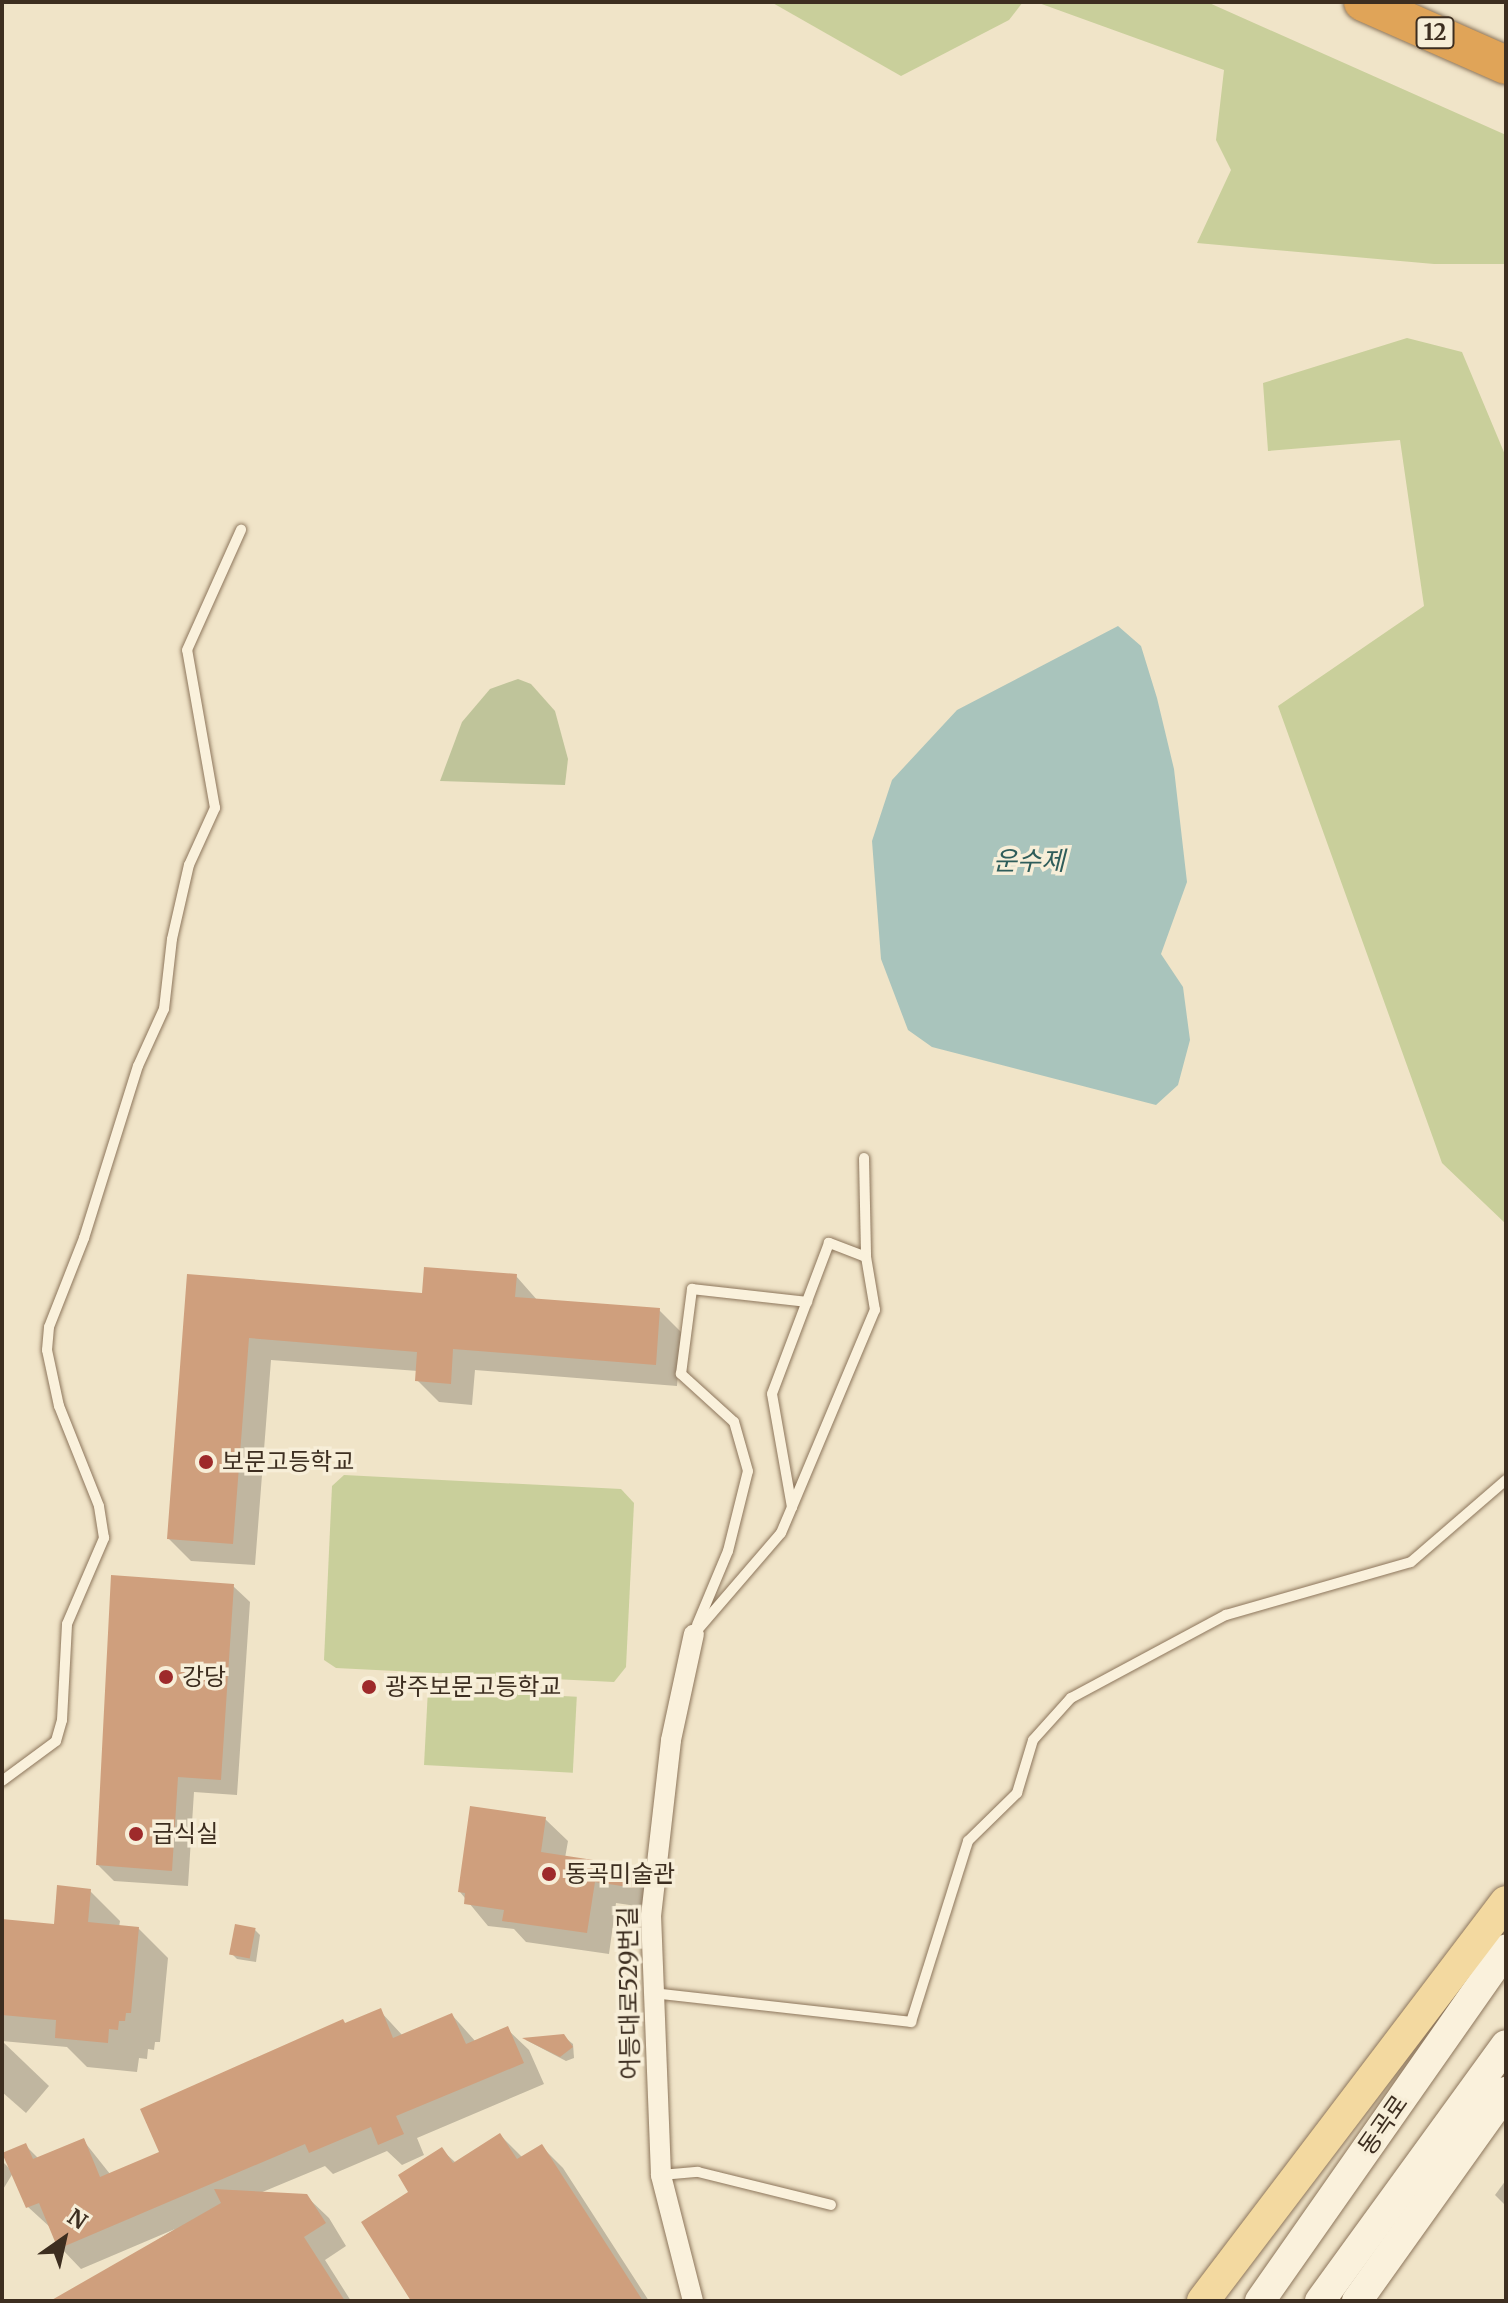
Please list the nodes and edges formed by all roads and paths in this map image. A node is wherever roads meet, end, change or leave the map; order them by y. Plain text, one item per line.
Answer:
1 (1363, 2) edge
2 (1506, 65) edge
3 (241, 530) dead end
4 (864, 1158) dead end
5 (866, 1257) junction
6 (807, 1302) junction
7 (1506, 1480) edge
8 (792, 1507) junction
9 (694, 1634) junction
10 (2, 1781) edge
11 (1506, 1902) edge
12 (1506, 1950) edge
13 (653, 1993) junction
14 (1506, 2045) edge
15 (1506, 2092) edge
16 (661, 2175) junction
17 (831, 2205) dead end
18 (693, 2301) edge
19 (1203, 2301) edge
20 (1260, 2301) edge
21 (1320, 2301) edge
22 (1357, 2301) edge

1 - 2 highway, 12
3 - 10 lane
4 - 5 lane
5 - 6 lane
5 - 8 lane
6 - 8 lane
6 - 9 lane
7 - 13 lane
8 - 9 lane
9 - 13 street, 어등대로529번길
11 - 19 main road
12 - 20 main road, 동곡로
13 - 16 street, 어등대로529번길
14 - 21 main road
15 - 22 main road
16 - 17 lane
16 - 18 street, 어등대로529번길

